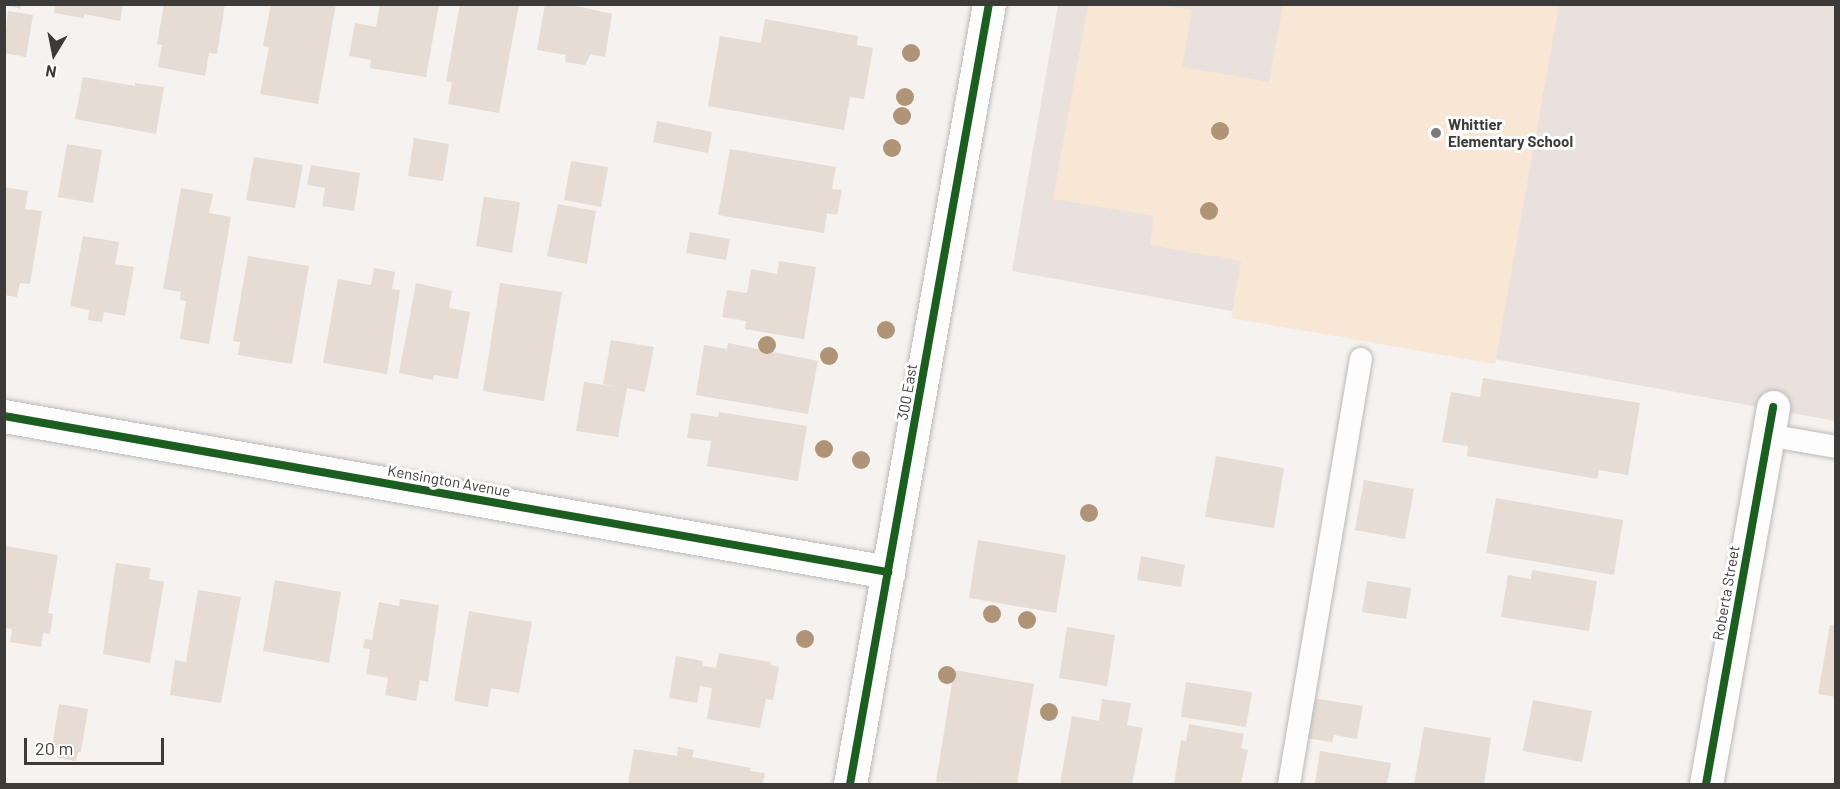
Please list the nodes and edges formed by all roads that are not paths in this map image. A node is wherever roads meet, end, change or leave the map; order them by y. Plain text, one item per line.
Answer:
1 (989, 4) edge
2 (1361, 359) dead end
3 (4, 416) edge
4 (1770, 421) joint
5 (1836, 447) edge
6 (888, 572) junction
7 (850, 784) edge
8 (1289, 784) edge
9 (1706, 784) edge

1 - 6 street, 300 East
2 - 8 lane
3 - 6 street, Kensington Avenue
4 - 5 lane
4 - 9 street, Roberta Street
6 - 7 street, 300 East

